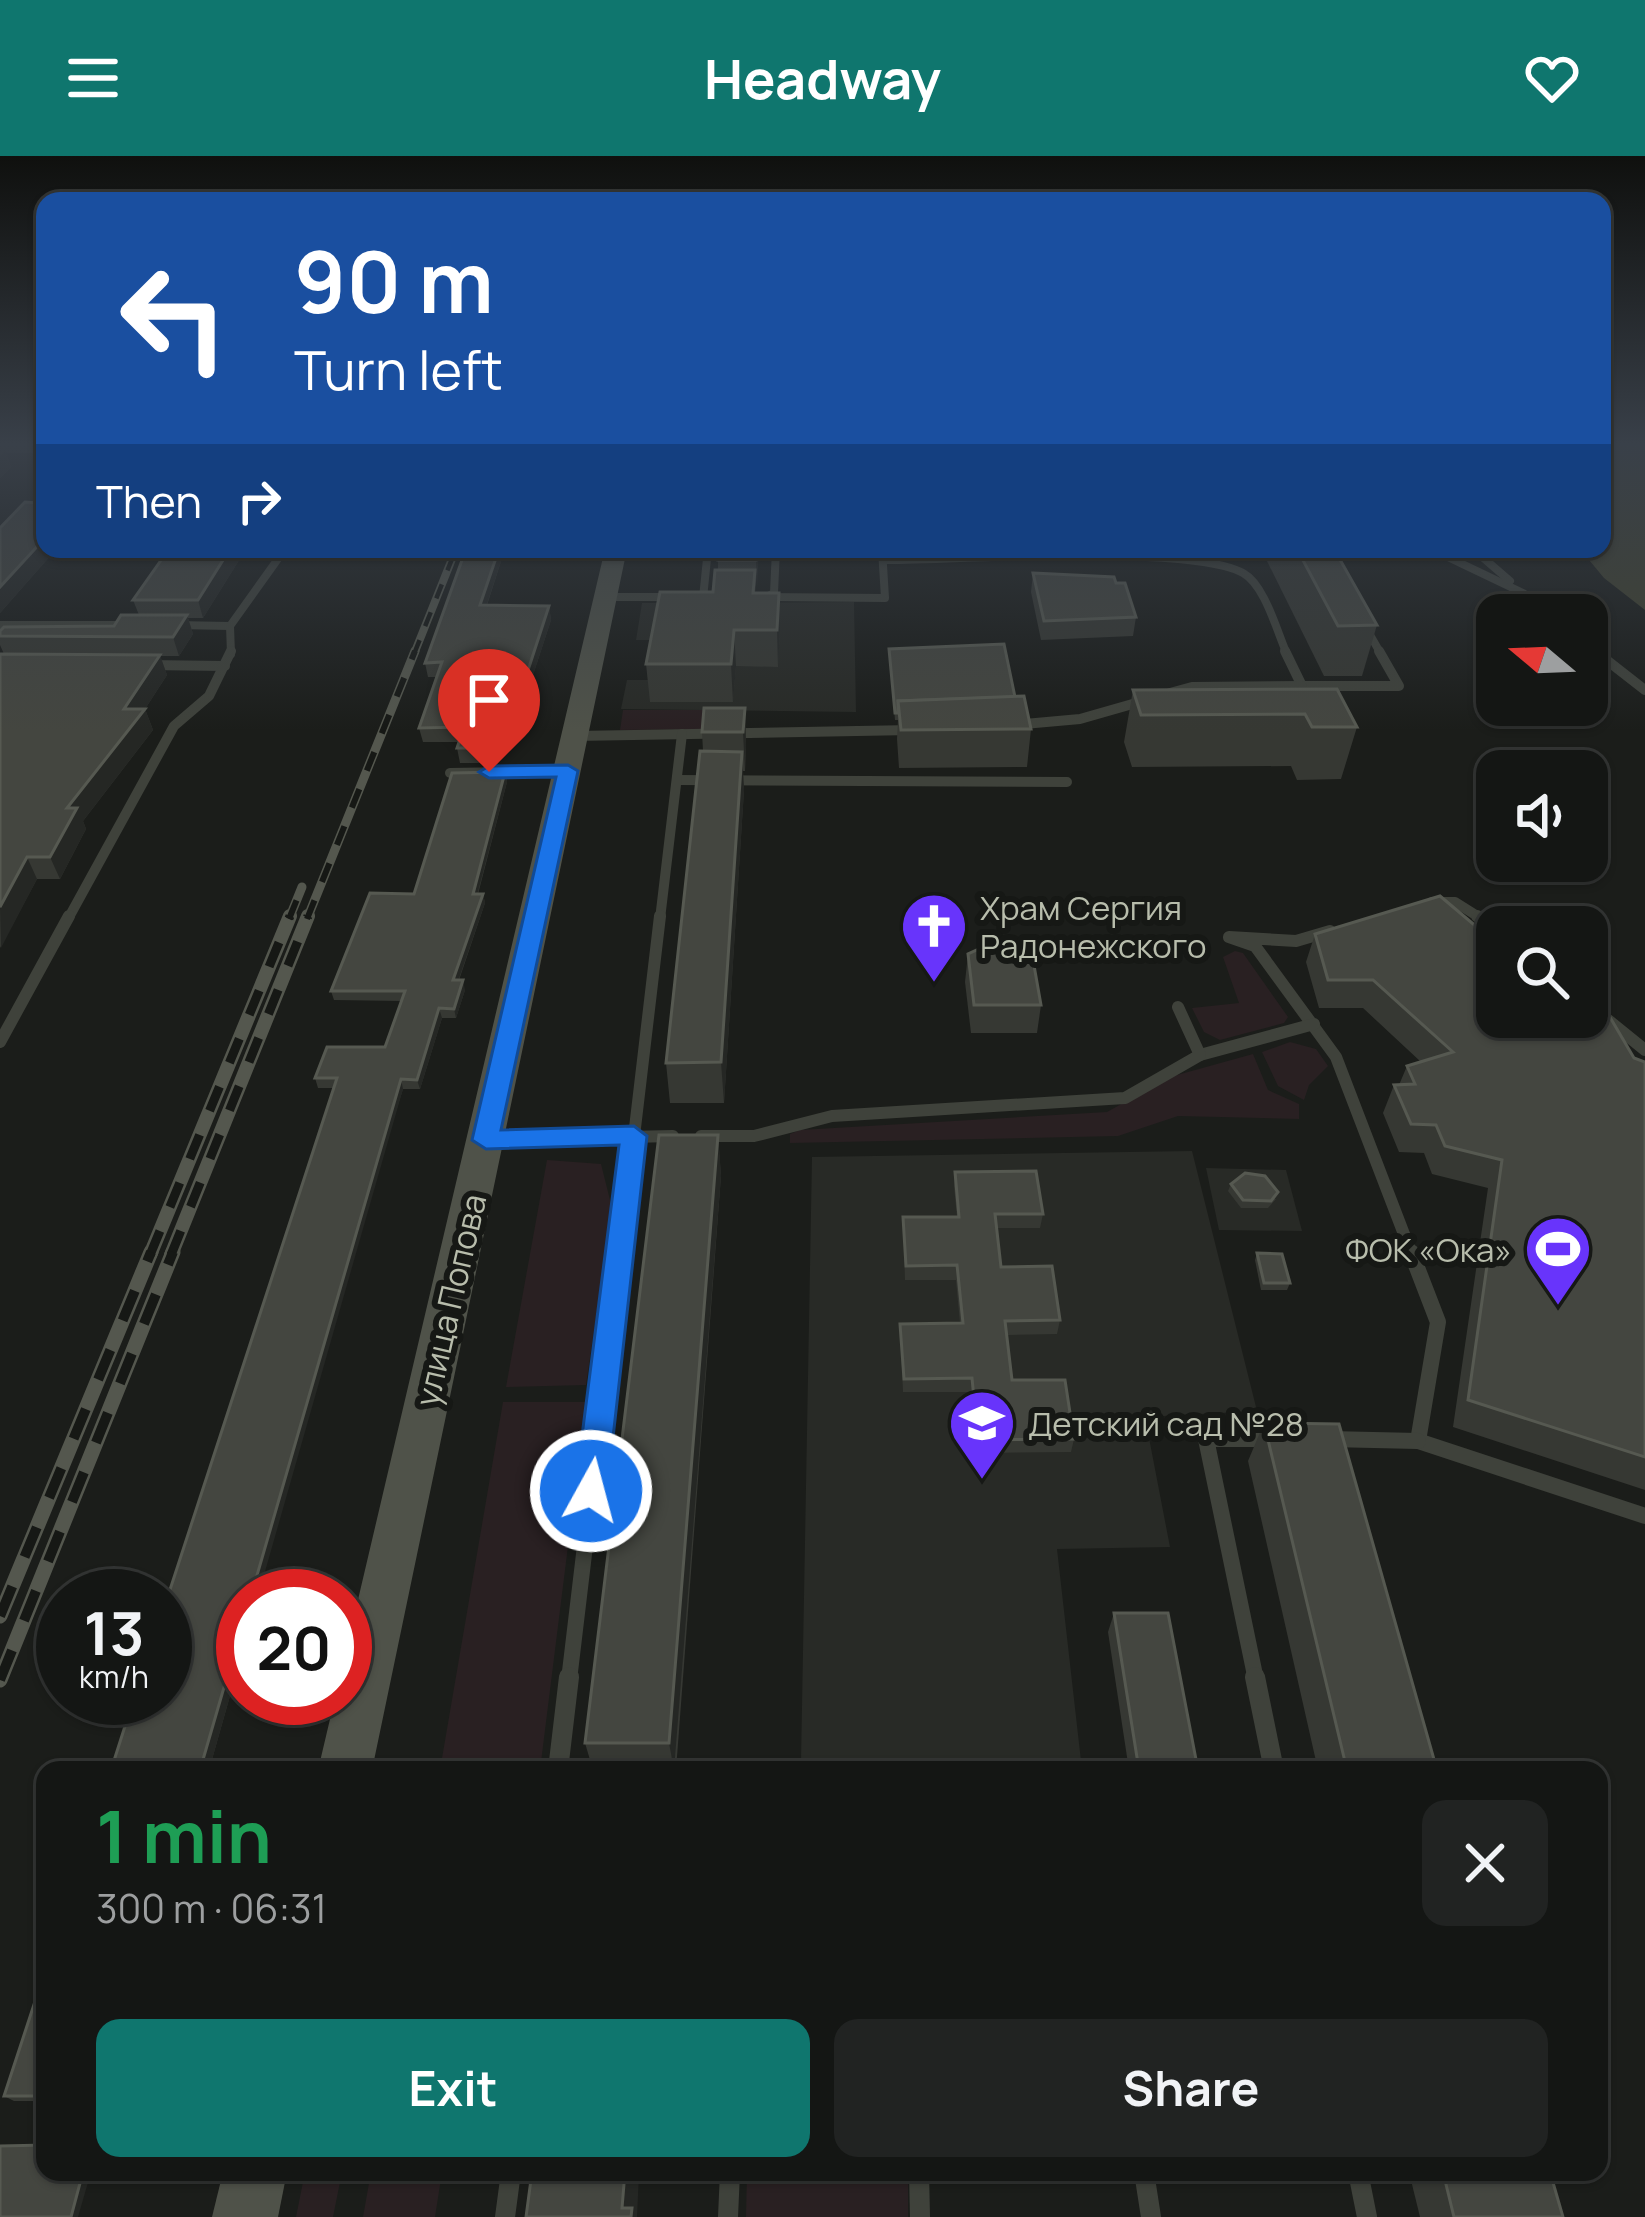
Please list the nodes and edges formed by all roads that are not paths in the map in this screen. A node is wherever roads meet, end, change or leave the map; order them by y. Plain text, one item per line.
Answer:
1 (279, 558) edge
2 (614, 558) edge
3 (707, 558) edge
4 (776, 558) edge
5 (883, 558) edge
6 (1173, 558) edge
7 (1451, 558) edge
8 (1483, 558) edge
9 (1523, 592) junction
10 (1525, 594) edge
11 (606, 597) junction
12 (724, 597) edge
13 (745, 597) edge
14 (766, 597) junction
15 (703, 598) junction
16 (0, 625) edge
17 (138, 625) edge
18 (161, 625) edge
19 (230, 626) junction
20 (1365, 626) edge
21 (1608, 661) edge
22 (135, 665) edge
23 (225, 666) junction
24 (1301, 686) junction
25 (1645, 690) edge
26 (996, 726) edge
27 (930, 729) edge
28 (682, 734) junction
29 (572, 753) junction
30 (450, 772) edge
31 (677, 780) junction
32 (1067, 782) dead end
33 (1427, 902) edge
34 (1476, 912) edge
35 (1340, 928) edge
36 (1178, 1006) dead end
37 (1608, 1020) edge
38 (1314, 1024) junction
39 (0, 1042) edge
40 (1645, 1051) edge
41 (1200, 1055) junction
42 (634, 1136) junction
43 (486, 1140) junction
44 (1418, 1441) junction
45 (1645, 1516) edge
46 (347, 1761) edge
47 (558, 1761) edge
48 (1272, 1761) edge
49 (253, 2181) edge
50 (510, 2181) edge
51 (730, 2181) edge
52 (919, 2181) edge
53 (1145, 2181) edge
54 (1360, 2181) edge
55 (244, 2217) edge
56 (505, 2217) edge
57 (728, 2217) edge
58 (920, 2217) edge
59 (1151, 2217) edge
60 (1367, 2217) edge

1 - 19 lane
2 - 11 street, улица Попова
3 - 15 lane
4 - 14 lane
5 - 14 lane
6 - 24 lane
7 - 9 lane
8 - 9 lane
9 - 10 lane
11 - 15 lane
11 - 29 street, улица Попова
12 - 15 lane
13 - 14 lane
16 - 17 lane
18 - 19 lane
19 - 23 lane
20 - 24 lane
21 - 25 lane
22 - 23 lane
23 - 39 lane
24 - 26 lane
27 - 28 lane
28 - 29 lane
28 - 31 lane
29 - 30 lane
29 - 43 street, улица Попова
31 - 32 lane
31 - 42 lane
33 - 34 lane
35 - 38 lane
36 - 41 lane
37 - 40 lane
38 - 41 lane
38 - 44 lane
41 - 42 lane
42 - 43 lane
42 - 47 lane
43 - 46 street, улица Попова
44 - 45 lane
44 - 48 lane
49 - 55 street
50 - 56 lane
51 - 57 lane
52 - 58 lane
53 - 59 lane
54 - 60 lane

